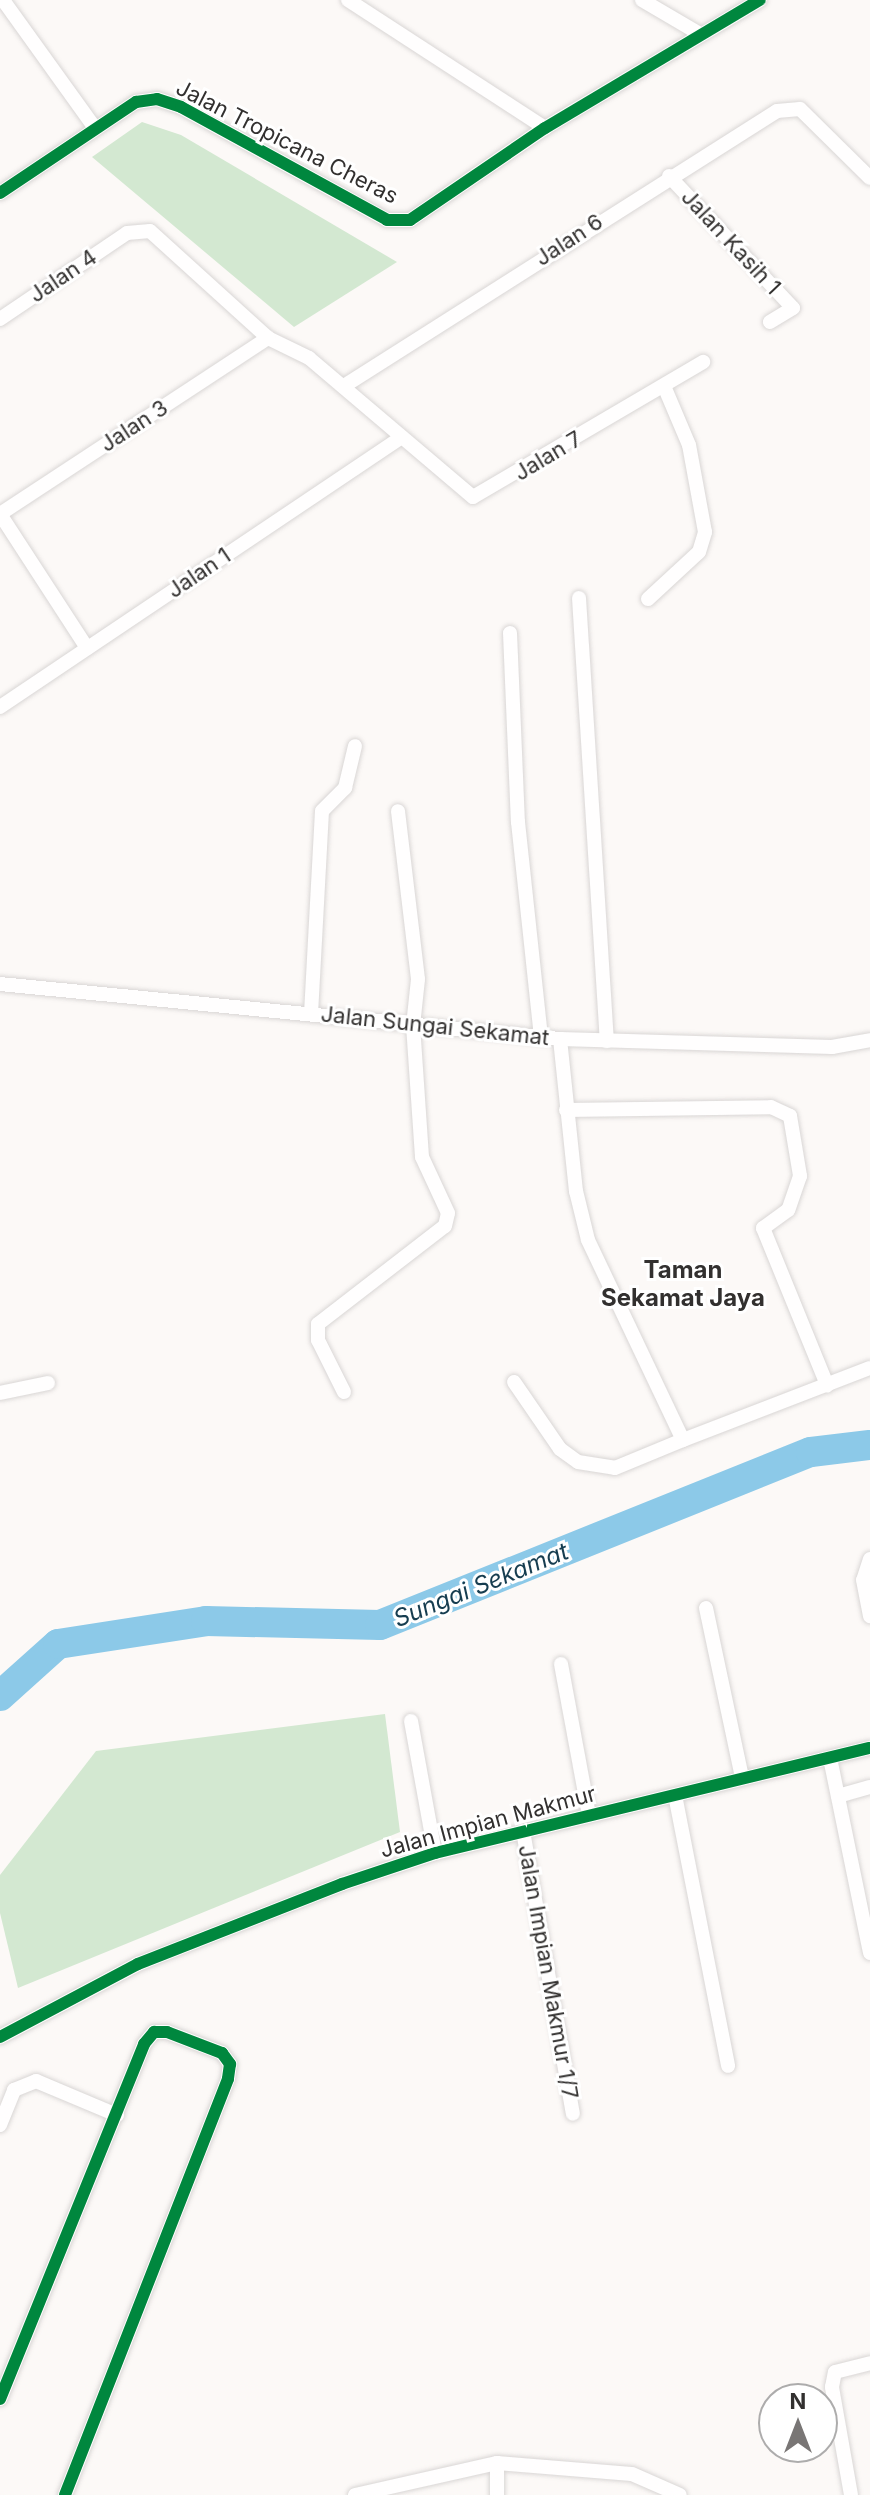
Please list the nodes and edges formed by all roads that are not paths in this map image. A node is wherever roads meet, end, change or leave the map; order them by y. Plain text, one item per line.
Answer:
1 (3, 0) edge
2 (348, 0) edge
3 (642, 0) edge
4 (760, 0) edge
5 (700, 34) junction
6 (95, 128) junction
7 (545, 128) junction
8 (669, 176) junction
9 (870, 178) edge
10 (0, 193) edge
11 (0, 319) edge
12 (770, 322) dead end
13 (268, 338) junction
14 (703, 362) dead end
15 (344, 386) junction
16 (664, 386) junction
17 (399, 439) junction
18 (0, 514) edge
19 (579, 598) dead end
20 (648, 599) dead end
21 (510, 633) dead end
22 (87, 648) junction
23 (0, 707) edge
24 (355, 746) dead end
25 (398, 811) dead end
26 (0, 984) edge
27 (311, 1014) junction
28 (413, 1026) junction
29 (541, 1037) junction
30 (560, 1039) junction
31 (870, 1040) edge
32 (607, 1041) junction
33 (566, 1110) junction
34 (870, 1368) edge
35 (514, 1382) dead end
36 (48, 1383) dead end
37 (827, 1385) junction
38 (344, 1392) dead end
39 (0, 1393) edge
40 (683, 1440) junction
41 (870, 1559) edge
42 (706, 1608) dead end
43 (870, 1616) edge
44 (561, 1664) dead end
45 (411, 1721) dead end
46 (870, 1748) edge
47 (830, 1758) junction
48 (742, 1778) junction
49 (870, 1787) edge
50 (675, 1795) junction
51 (838, 1796) junction
52 (589, 1815) junction
53 (523, 1831) junction
54 (435, 1853) junction
55 (870, 1953) edge
56 (0, 2037) edge
57 (728, 2066) dead end
58 (573, 2114) dead end
59 (117, 2115) junction
60 (0, 2125) edge
61 (870, 2363) edge
62 (0, 2399) edge
63 (497, 2463) junction
64 (677, 2494) edge
65 (65, 2495) edge
66 (355, 2495) edge
67 (497, 2495) edge
68 (851, 2495) edge

1 - 6 street
2 - 7 street
3 - 5 street
4 - 5 street, Jalan Tropicana Cheras
5 - 7 street, Jalan Tropicana Cheras
6 - 7 street, Jalan Tropicana Cheras
6 - 10 street, Jalan Tropicana Cheras
8 - 9 street, Jalan 6
8 - 12 street, Jalan Kasih 1
8 - 15 street, Jalan 6
11 - 13 street, Jalan 4
13 - 15 street
13 - 18 street, Jalan 3
14 - 16 street, Jalan 7
15 - 17 street
16 - 17 street, Jalan 7
16 - 20 street
17 - 22 street, Jalan 1
18 - 22 street
19 - 32 street
21 - 29 street
22 - 23 street, Jalan 1
24 - 27 street
25 - 28 street
26 - 27 street, Jalan Sungai Sekamat
27 - 28 street, Jalan Sungai Sekamat
28 - 29 street, Jalan Sungai Sekamat
28 - 38 street
29 - 30 street, Jalan Sungai Sekamat
30 - 32 street, Jalan Sungai Sekamat
30 - 33 street
31 - 32 street, Jalan Sungai Sekamat
33 - 37 street
33 - 40 street
34 - 37 street
35 - 40 street
36 - 39 street
37 - 40 street
41 - 43 street
42 - 48 street
44 - 52 street
45 - 54 street
46 - 47 street, Jalan Impian Makmur
47 - 48 street, Jalan Impian Makmur
47 - 51 street
48 - 50 street, Jalan Impian Makmur
49 - 51 street
50 - 52 street, Jalan Impian Makmur
50 - 57 street
51 - 55 street
52 - 53 street, Jalan Impian Makmur
53 - 54 street, Jalan Impian Makmur
53 - 58 street, Jalan Impian Makmur 1/7
54 - 56 street, Jalan Impian Makmur
59 - 60 street
59 - 62 street
59 - 65 street
61 - 68 street
63 - 64 street
63 - 66 street
63 - 67 street

